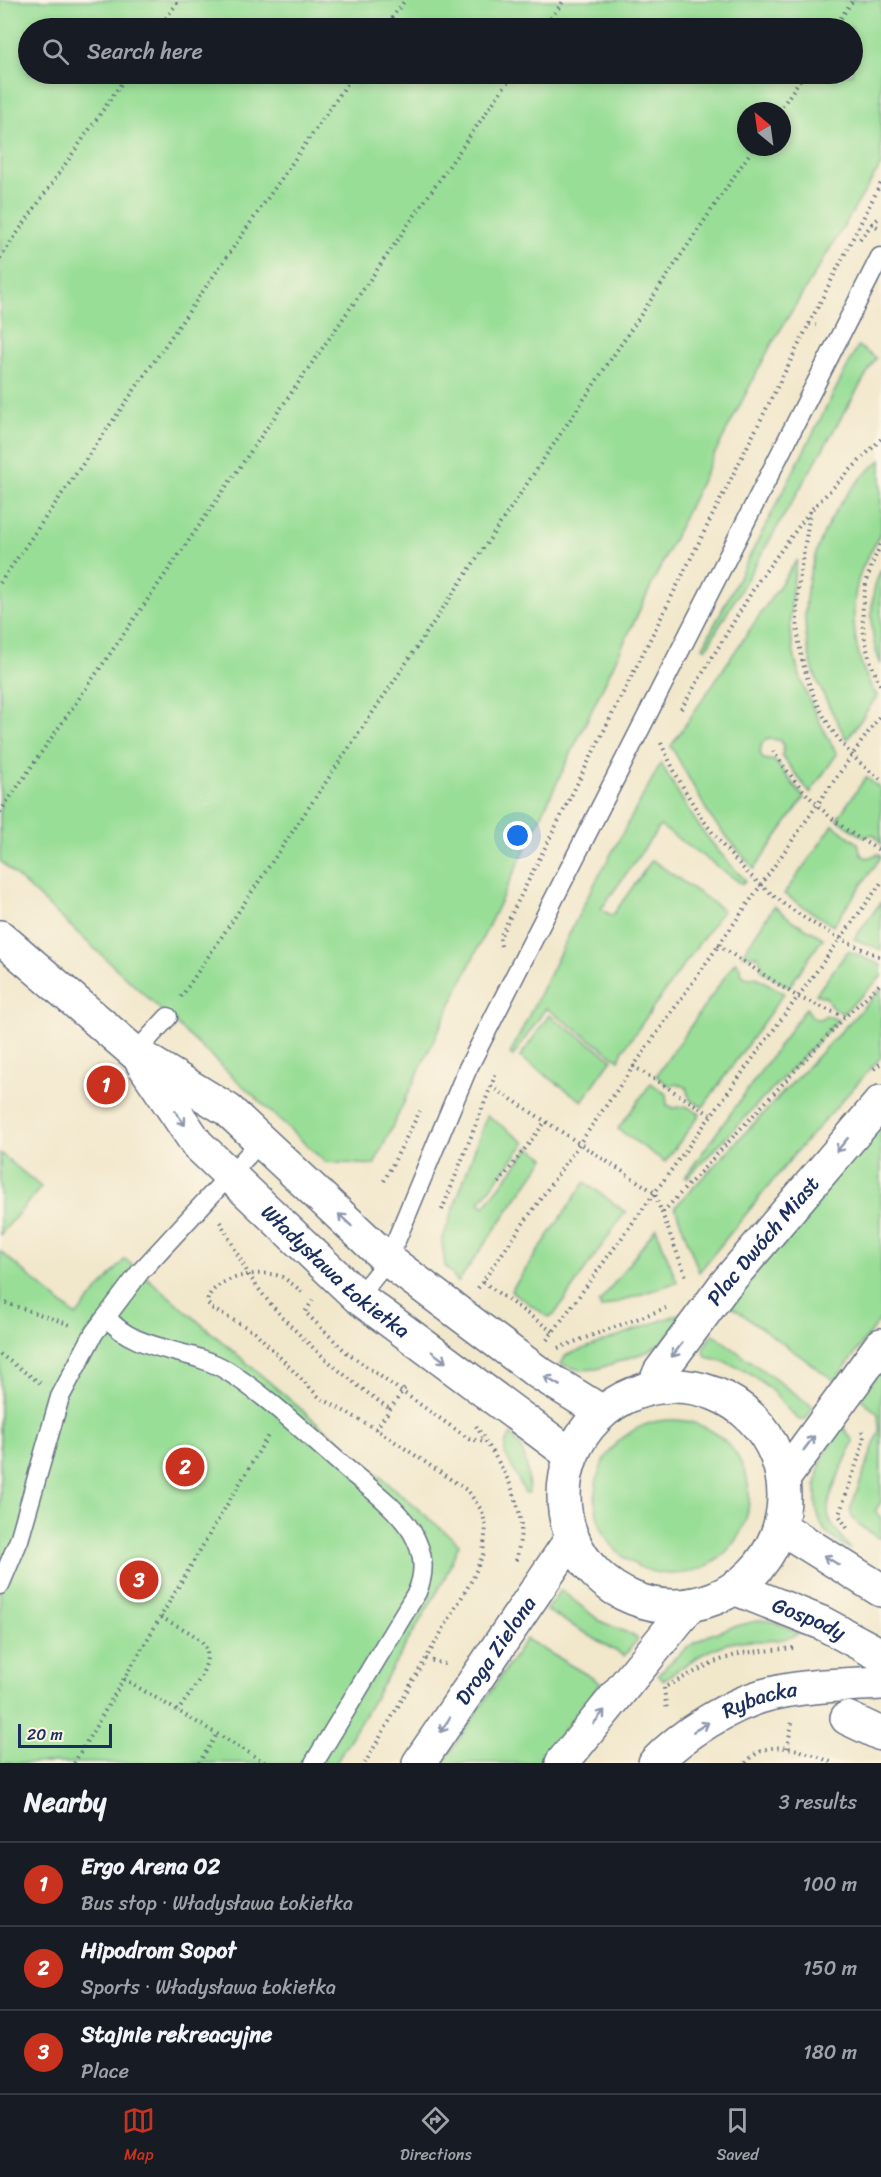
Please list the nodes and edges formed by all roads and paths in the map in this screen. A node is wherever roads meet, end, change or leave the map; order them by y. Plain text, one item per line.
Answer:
1 (179, 0) edge
2 (405, 0) edge
3 (564, 0) edge
4 (853, 0) edge
5 (166, 18) edge
6 (392, 18) edge
7 (551, 18) edge
8 (841, 18) edge
9 (121, 84) edge
10 (347, 84) edge
11 (506, 84) edge
12 (797, 84) edge
13 (785, 102) edge
14 (748, 156) edge
15 (881, 183) edge
16 (881, 216) edge
17 (872, 224) junction
18 (881, 229) edge
19 (860, 239) dead end
20 (880, 257) edge
21 (0, 258) edge
22 (819, 321) dead end
23 (809, 324) junction
24 (881, 439) edge
25 (811, 510) junction
26 (881, 545) edge
27 (0, 584) edge
28 (881, 686) edge
29 (881, 714) edge
30 (678, 715) dead end
31 (667, 734) dead end
32 (773, 751) dead end
33 (853, 755) junction
34 (881, 779) edge
35 (816, 806) junction
36 (0, 812) edge
37 (881, 851) edge
38 (881, 883) edge
39 (759, 885) junction
40 (0, 938) edge
41 (839, 940) junction
42 (718, 945) junction
43 (501, 951) dead end
44 (881, 957) edge
45 (881, 983) edge
46 (798, 997) junction
47 (168, 1017) joint
48 (845, 1017) junction
49 (135, 1053) junction
50 (633, 1066) junction
51 (491, 1086) dead end
52 (881, 1102) edge
53 (421, 1110) dead end
54 (711, 1115) junction
55 (545, 1122) junction
56 (261, 1141) junction
57 (579, 1144) junction
58 (229, 1175) junction
59 (384, 1181) dead end
60 (499, 1183) dead end
61 (654, 1192) junction
62 (663, 1212) junction
63 (388, 1260) junction
64 (250, 1276) junction
65 (687, 1278) dead end
66 (358, 1297) junction
67 (313, 1300) junction
68 (0, 1301) edge
69 (675, 1304) dead end
70 (322, 1307) dead end
71 (107, 1317) junction
72 (553, 1332) junction
73 (94, 1333) junction
74 (881, 1345) edge
75 (542, 1347) dead end
76 (550, 1351) dead end
77 (0, 1354) edge
78 (407, 1385) dead end
79 (654, 1387) junction
80 (401, 1393) junction
81 (60, 1397) junction
82 (390, 1409) junction
83 (602, 1412) junction
84 (282, 1413) junction
85 (470, 1418) dead end
86 (854, 1422) dead end
87 (376, 1429) junction
88 (485, 1442) junction
89 (571, 1455) junction
90 (783, 1479) junction
91 (780, 1527) junction
92 (854, 1533) dead end
93 (572, 1538) junction
94 (512, 1569) dead end
95 (0, 1585) edge
96 (734, 1588) junction
97 (881, 1590) edge
98 (690, 1605) junction
99 (161, 1617) junction
100 (801, 1645) dead end
101 (881, 1655) edge
102 (124, 1679) junction
103 (881, 1683) edge
104 (652, 1686) dead end
105 (178, 1711) junction
106 (847, 1718) dead end
107 (217, 1734) junction
108 (881, 1734) edge
109 (74, 1763) edge
110 (199, 1763) edge
111 (266, 1763) edge
112 (314, 1763) edge
113 (365, 1763) edge
114 (419, 1763) edge
115 (562, 1763) edge
116 (655, 1763) edge
117 (746, 1763) edge
118 (833, 1763) edge

1 - 5 path
2 - 6 path
3 - 7 path
4 - 8 path
9 - 21 path
10 - 27 path
11 - 36 path
12 - 13 path
14 - 47 path
15 - 23 path
16 - 17 path
17 - 18 path
17 - 19 path
20 - 63 lane
22 - 23 path
23 - 43 path
24 - 25 path
25 - 30 path
25 - 33 path
26 - 28 path
29 - 33 path
31 - 39 path
32 - 35 path
33 - 34 path
33 - 35 path
35 - 37 path
35 - 39 path
38 - 41 path
39 - 41 path
39 - 42 path
40 - 49 street, Władysława Łokietka
41 - 44 path
41 - 46 path
42 - 46 path
42 - 50 path
45 - 48 path
46 - 48 path
46 - 54 path
47 - 49 lane
48 - 62 path
49 - 56 street, Władysława Łokietka
49 -> 58 street, Władysława Łokietka
50 - 54 path
50 - 57 path
51 - 55 path
52 -> 79 street, Plac Dwóch Miast
53 - 59 path
54 - 61 path
55 - 57 path
55 - 60 path
56 - 58 lane
63 -> 56 street, Władysława Łokietka
57 - 61 path
57 - 72 path
58 - 66 street, Władysława Łokietka
58 - 71 lane
61 - 62 path
61 - 72 path
62 - 65 path
63 - 66 lane
83 -> 63 street, Władysława Łokietka
64 - 67 path
64 - 82 path
64 - 87 path
66 -> 89 street, Władysława Łokietka
67 - 70 path
67 - 80 path
68 - 73 path
69 - 76 path
71 - 73 lane
71 - 84 lane
72 - 75 path
73 - 81 lane
90 -> 74 street
77 - 81 path
78 - 80 path
79 - 83 street
79 - 90 street
80 - 82 path
80 - 88 path
81 - 95 lane
82 - 87 path
83 - 89 street
84 - 99 path
84 - 112 lane
85 - 88 path
86 - 92 path
87 - 113 path
88 - 94 path
89 - 93 street
90 - 91 street
91 - 96 street
97 -> 91 street
93 - 98 street
93 -> 114 street, Droga Zielona
96 - 98 street
96 - 101 street, Gospody
115 -> 98 street
99 - 102 path
99 - 105 path
100 - 104 path
102 - 105 path
102 - 109 path
116 -> 103 street, Rybacka
105 - 107 path
106 - 108 street
107 - 110 path
107 - 111 path
117 - 118 path

